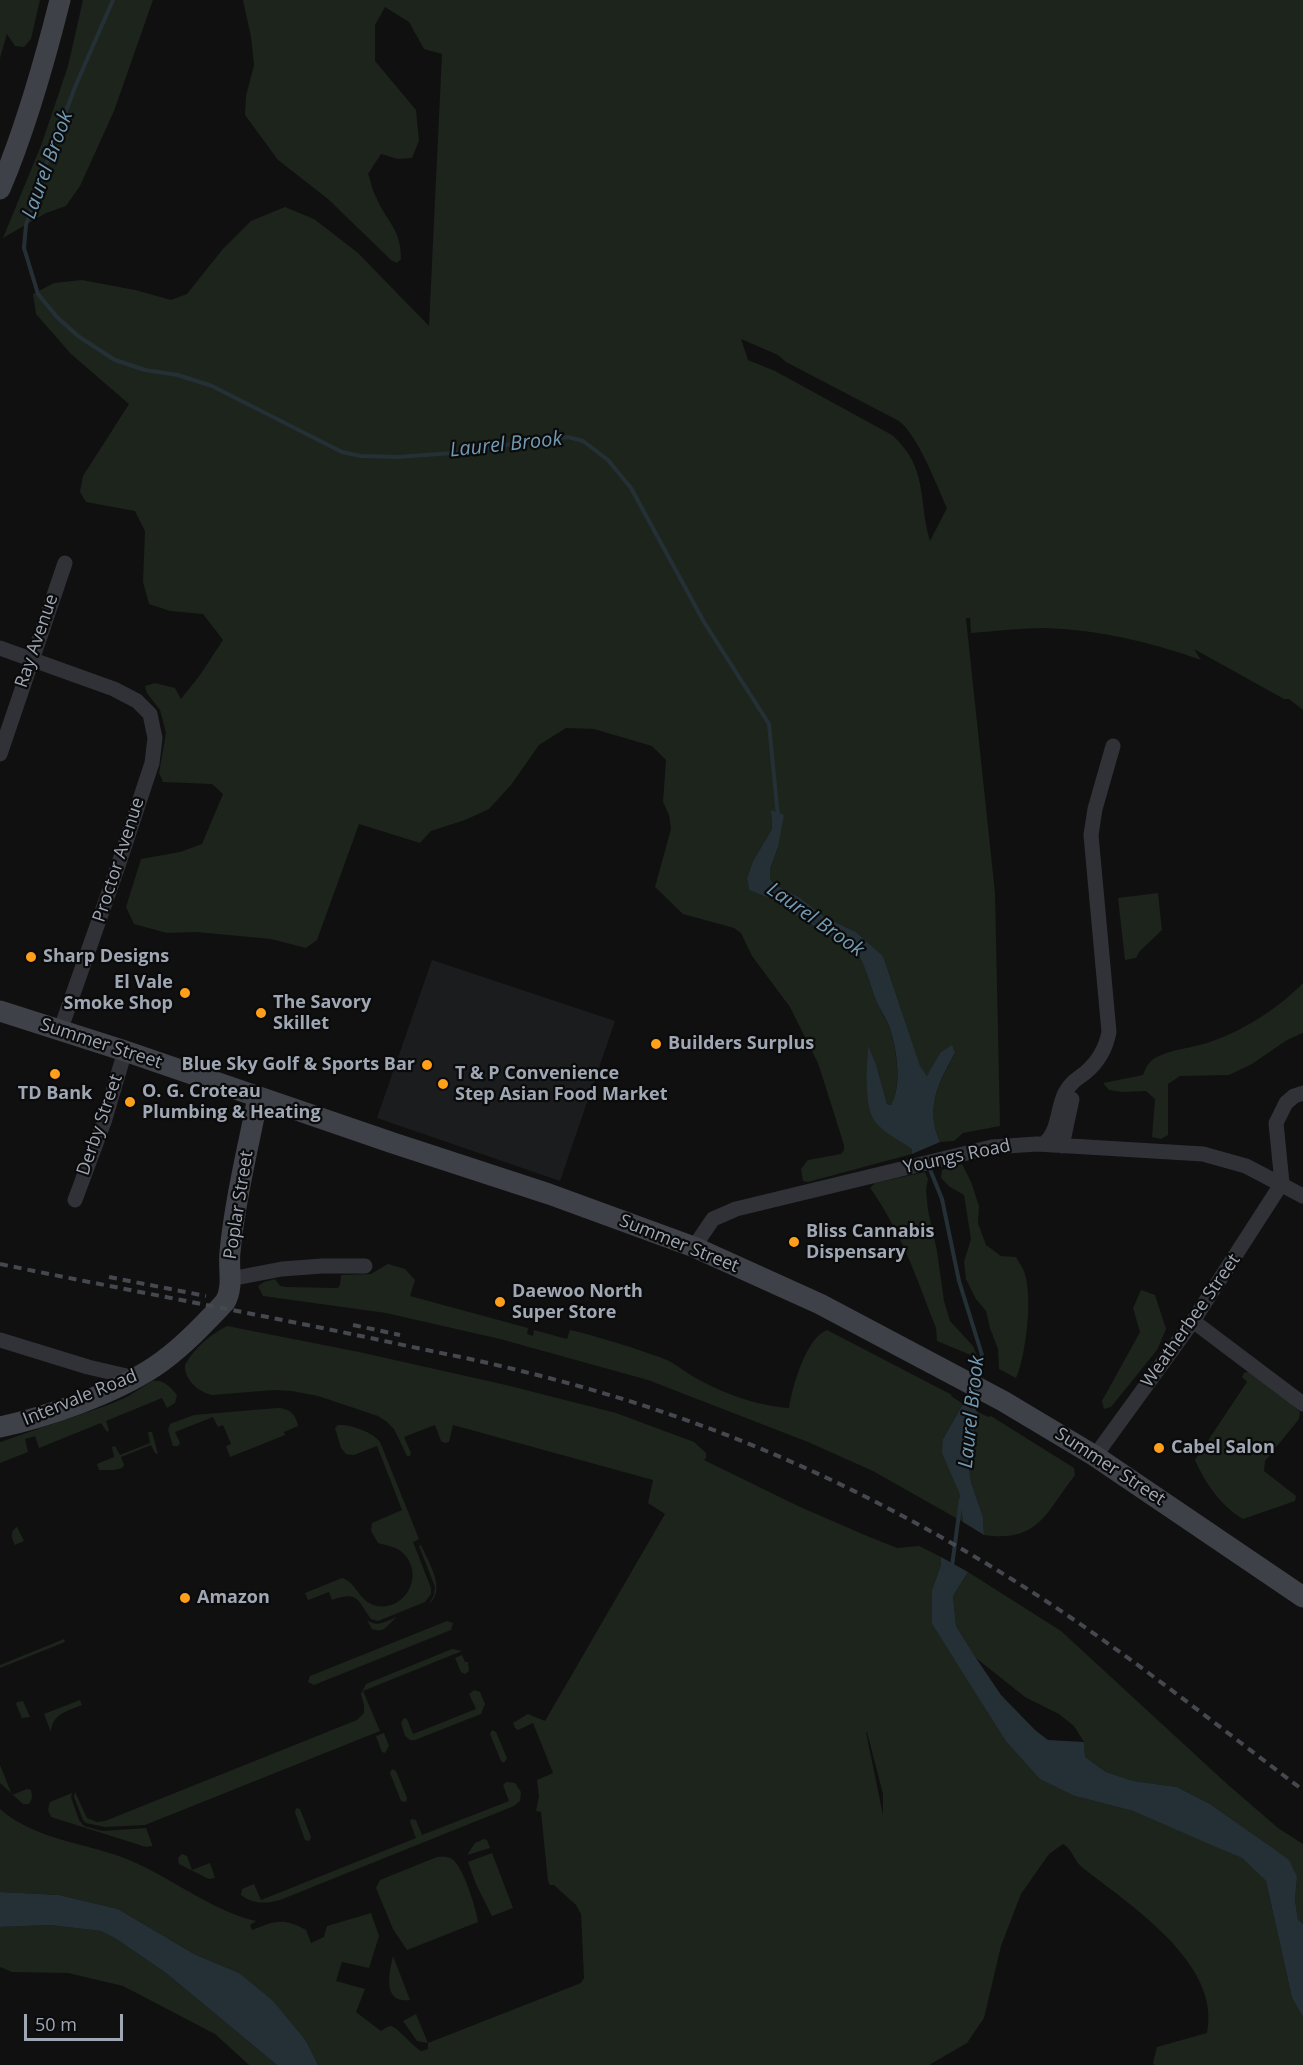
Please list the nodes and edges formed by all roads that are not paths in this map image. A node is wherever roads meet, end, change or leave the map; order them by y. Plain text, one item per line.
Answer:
1 (60, 0) edge
2 (0, 189) edge
3 (64, 563) dead end
4 (0, 648) edge
5 (31, 658) junction
6 (1113, 746) dead end
7 (0, 754) edge
8 (0, 1011) edge
9 (60, 1031) junction
10 (125, 1051) junction
11 (1086, 1072) junction
12 (1303, 1093) edge
13 (258, 1097) junction
14 (1043, 1144) junction
15 (1062, 1146) junction
16 (1282, 1183) junction
17 (1303, 1196) edge
18 (75, 1200) dead end
19 (694, 1247) junction
20 (365, 1266) dead end
21 (230, 1278) junction
22 (1193, 1321) junction
23 (0, 1340) edge
24 (135, 1378) junction
25 (1303, 1404) edge
26 (0, 1427) edge
27 (1095, 1456) junction
28 (1303, 1597) edge

1 - 2 main road
3 - 5 street, Ray Avenue
4 - 5 street
5 - 7 street, Ray Avenue
5 - 9 street, Proctor Avenue
6 - 11 street
8 - 9 main road, Summer Street
9 - 10 main road, Summer Street
10 - 13 main road, Summer Street
10 - 18 street, Derby Street
11 - 14 street
11 - 15 street
12 - 16 street
13 - 19 main road, Summer Street
13 - 21 main road, Poplar Street
14 - 15 street, Youngs Road
14 - 19 street, Youngs Road
15 - 16 street, Youngs Road
16 - 17 street, Youngs Road
16 - 22 street, Weatherbee Street
19 - 27 main road, Summer Street
20 - 21 street
21 - 24 main road, Intervale Road
22 - 25 street
22 - 27 street, Weatherbee Street
23 - 24 street
24 - 26 main road, Intervale Road
27 - 28 main road, Summer Street

